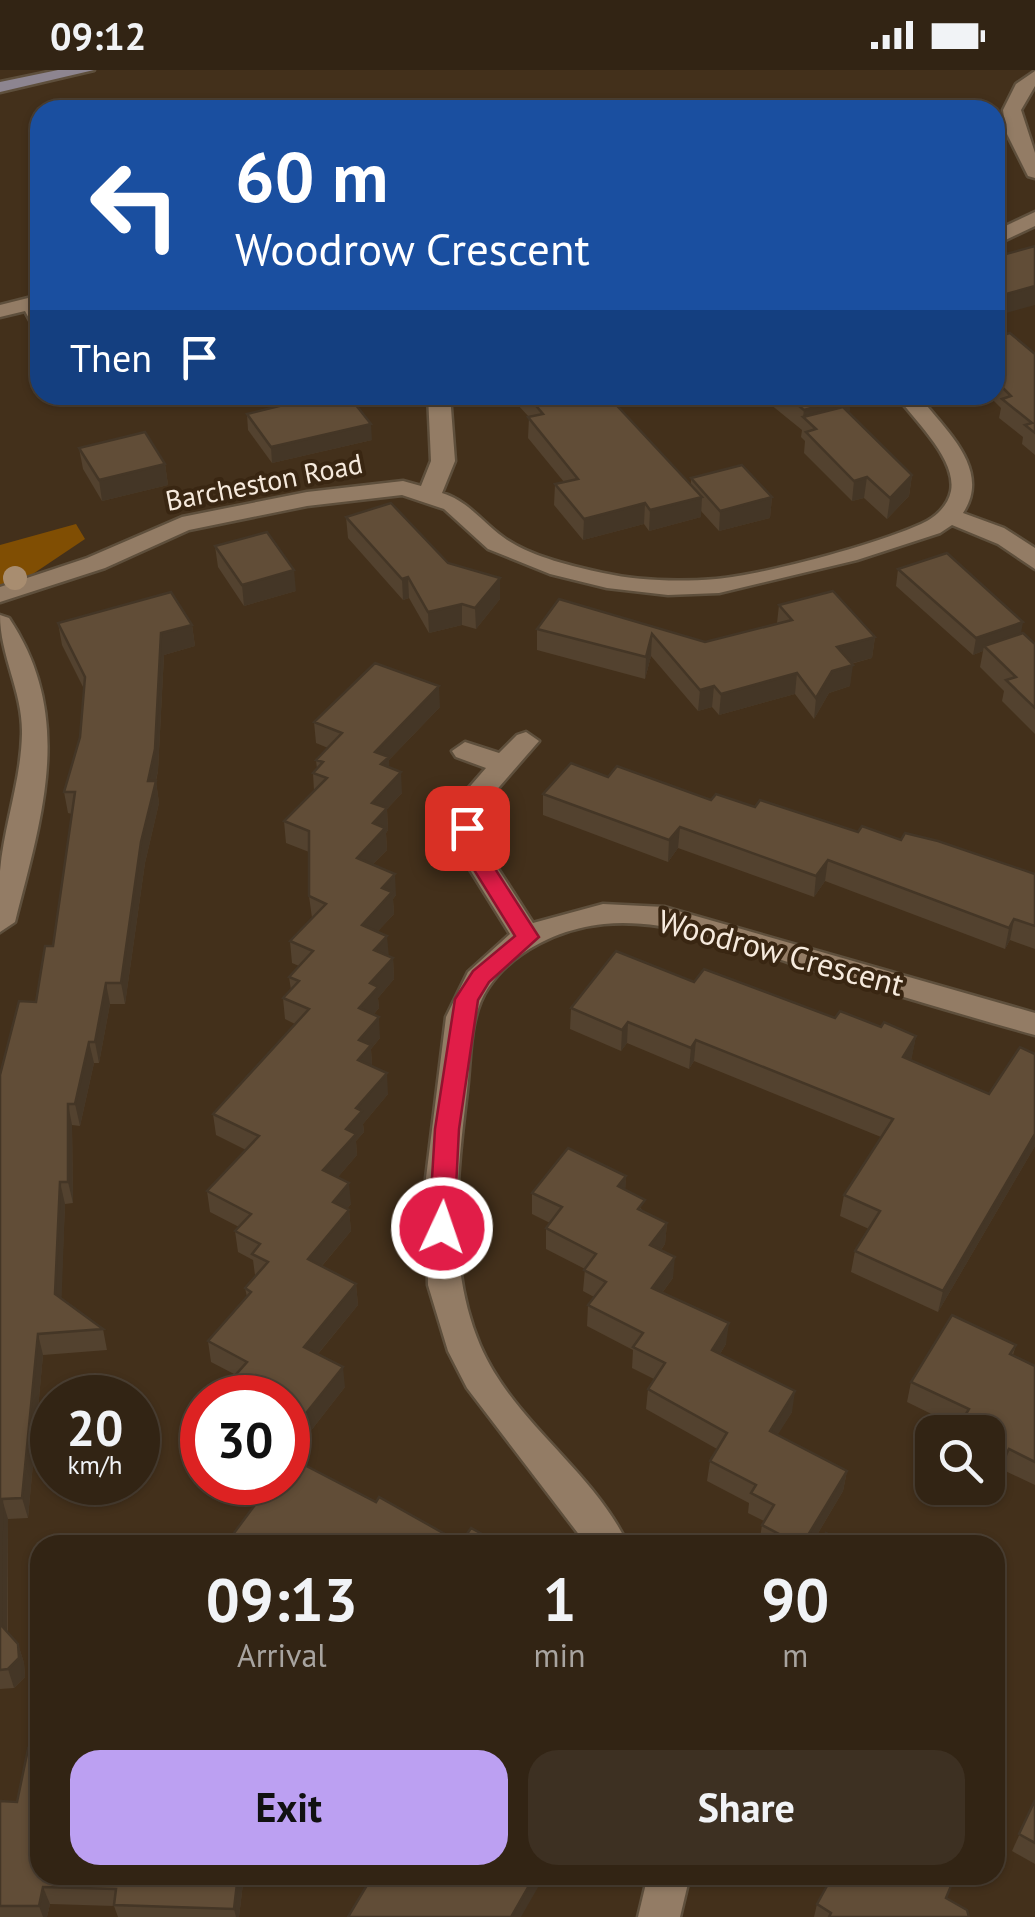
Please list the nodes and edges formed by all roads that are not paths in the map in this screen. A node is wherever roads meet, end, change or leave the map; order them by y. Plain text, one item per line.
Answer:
1 (85, 70) edge
2 (1035, 76) edge
3 (0, 87) edge
4 (1035, 172) edge
5 (1035, 218) edge
6 (1005, 234) edge
7 (30, 304) edge
8 (0, 311) edge
9 (440, 405) edge
10 (914, 405) edge
11 (430, 494) junction
12 (950, 516) junction
13 (1035, 562) edge
14 (0, 594) edge
15 (0, 623) edge
16 (526, 741) dead end
17 (465, 751) dead end
18 (503, 764) junction
19 (0, 922) edge
20 (528, 937) junction
21 (1035, 1024) edge
22 (602, 1535) edge
23 (667, 1885) edge
24 (659, 1917) edge

1 - 3 main road
2 - 4 street
5 - 6 street
7 - 8 street
9 - 11 street
10 - 12 street
11 - 12 street, Barcheston Road
11 - 14 street, Barcheston Road
12 - 13 street
15 - 19 street
16 - 18 street
17 - 18 street
18 - 20 street
20 - 21 street, Woodrow Crescent
20 - 22 street, Woodrow Crescent
23 - 24 street

